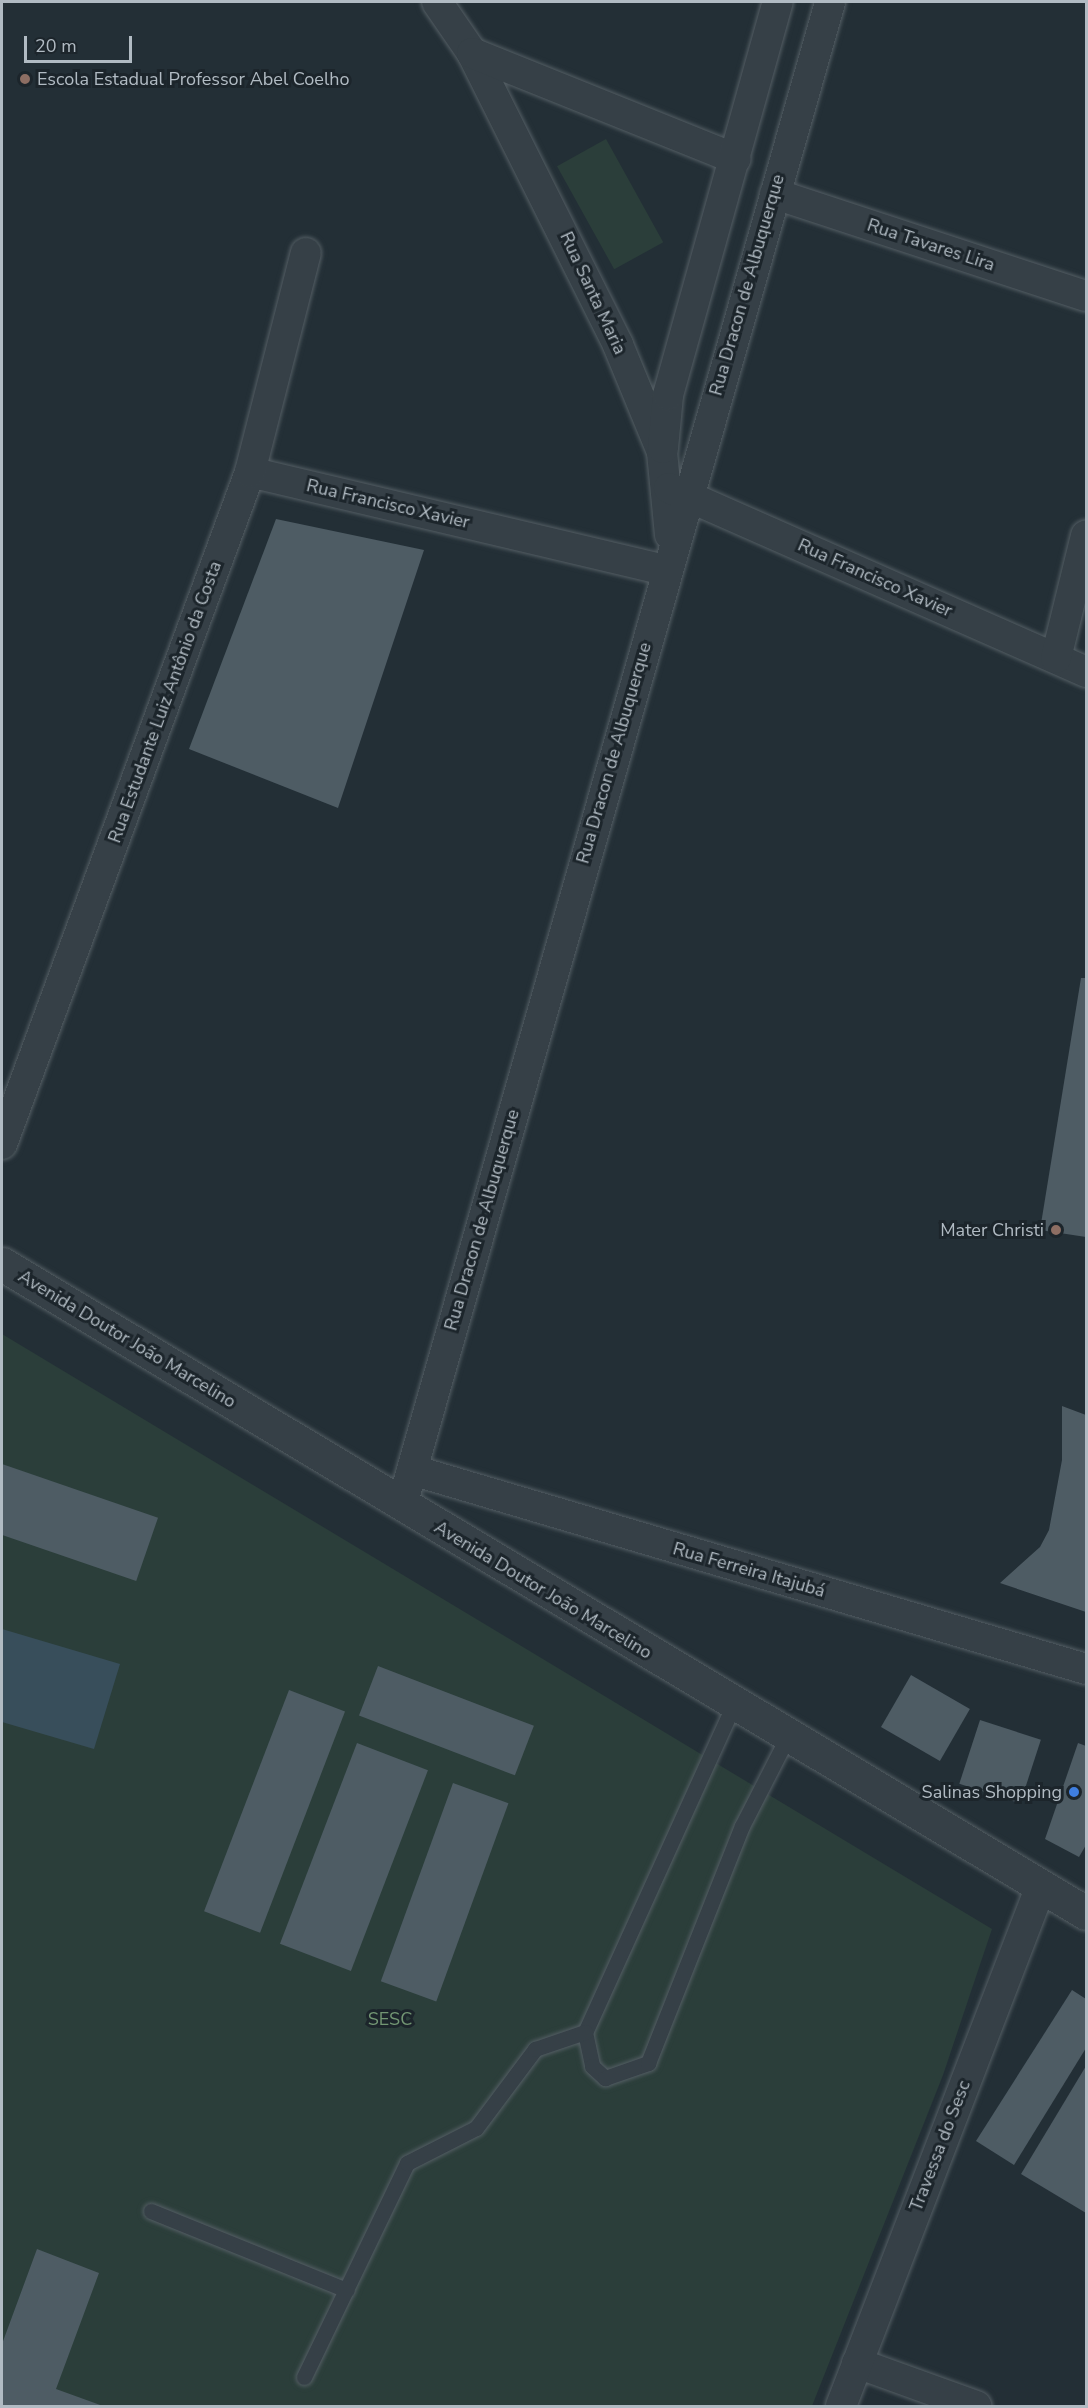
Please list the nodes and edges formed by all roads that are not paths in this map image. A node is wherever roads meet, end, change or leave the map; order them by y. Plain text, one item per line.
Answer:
1 (437, 2) edge
2 (778, 2) edge
3 (830, 2) edge
4 (472, 53) junction
5 (736, 159) junction
6 (775, 194) junction
7 (306, 253) dead end
8 (1086, 296) edge
9 (662, 452) junction
10 (250, 472) junction
11 (674, 490) junction
12 (1086, 536) edge
13 (669, 558) junction
14 (1056, 658) junction
15 (1086, 672) edge
16 (2, 1144) edge
17 (2, 1264) edge
18 (412, 1470) junction
19 (402, 1505) junction
20 (1086, 1669) edge
21 (734, 1704) junction
22 (788, 1736) junction
23 (1041, 1886) junction
24 (1086, 1913) edge
25 (585, 2032) junction
26 (151, 2211) dead end
27 (347, 2290) junction
28 (857, 2363) junction
29 (304, 2377) dead end
30 (841, 2406) edge
31 (976, 2406) edge

1 - 4 street, Rua Santa Maria
2 - 5 street
3 - 6 street, Rua Dracon de Albuquerque
4 - 5 street
4 - 9 street, Rua Santa Maria
5 - 9 street
6 - 8 street, Rua Tavares Lira
6 - 11 street, Rua Dracon de Albuquerque
7 - 10 street, Rua Estudante Luiz Antônio da Costa
9 - 11 street, Rua Santa Maria
10 - 13 street, Rua Francisco Xavier
10 - 16 street, Rua Estudante Luiz Antônio da Costa
11 - 13 street, Rua Santa Maria
11 - 14 street, Rua Francisco Xavier
12 - 14 street
13 - 18 street, Rua Dracon de Albuquerque
14 - 15 street, Rua Francisco Xavier
17 - 19 street, Avenida Doutor João Marcelino
18 - 19 street, Rua Dracon de Albuquerque
18 - 20 street, Rua Ferreira Itajubá
19 - 21 street, Avenida Doutor João Marcelino
21 - 22 street, Avenida Doutor João Marcelino
21 - 25 lane
22 - 23 street, Avenida Doutor João Marcelino
22 - 25 lane
23 - 24 street, Avenida Doutor João Marcelino
23 - 28 street, Travessa do Sesc
25 - 27 lane
26 - 27 lane
27 - 29 lane
28 - 30 street, Travessa do Sesc
28 - 31 street

